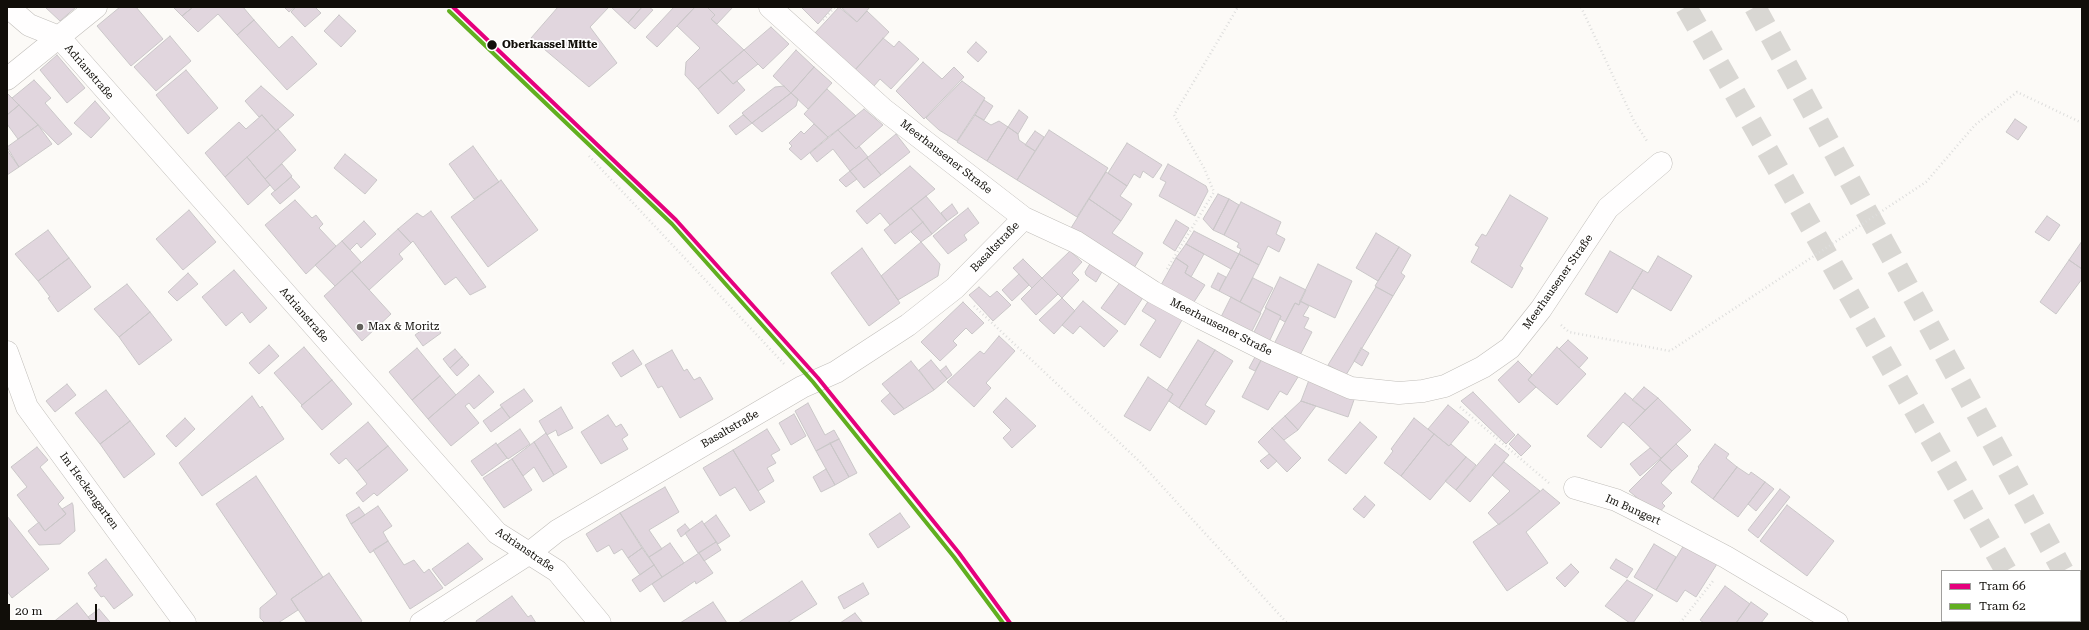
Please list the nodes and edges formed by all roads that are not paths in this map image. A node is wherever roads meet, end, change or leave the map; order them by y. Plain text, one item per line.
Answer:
1 (8, 7) edge
2 (96, 7) edge
3 (770, 7) edge
4 (59, 37) junction
5 (7, 79) edge
6 (1661, 163) road end
7 (1024, 218) junction
8 (7, 352) edge
9 (1575, 488) road end
10 (528, 554) junction
11 (1829, 618) edge
12 (185, 623) edge
13 (420, 623) edge
14 (600, 623) edge

1 - 4 street, Adrianstraße
2 - 4 street
3 - 7 street, Meerhausener Straße
4 - 5 street
4 - 10 street, Adrianstraße
6 - 7 street, Meerhausener Straße
7 - 10 street, Basaltstraße
8 - 12 street, Im Heckengarten
9 - 11 street, Im Bungert
10 - 13 street, Basaltstraße
10 - 14 street, Adrianstraße

